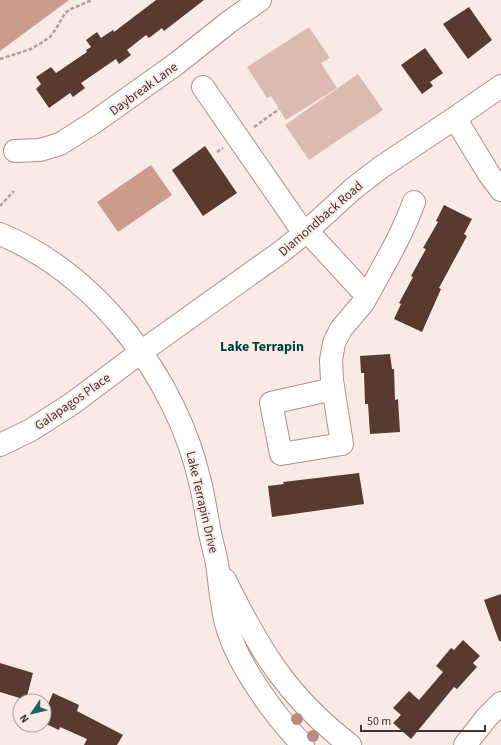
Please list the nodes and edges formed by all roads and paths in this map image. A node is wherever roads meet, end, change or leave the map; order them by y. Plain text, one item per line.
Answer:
1 (92, 0) edge
2 (260, 0) edge
3 (0, 59) edge
4 (202, 86) dead end
5 (501, 86) edge
6 (455, 118) junction
7 (15, 151) dead end
8 (501, 190) edge
9 (14, 191) dead end
10 (414, 202) dead end
11 (0, 206) edge
12 (306, 232) junction
13 (0, 234) edge
14 (367, 296) junction
15 (141, 352) junction
16 (333, 389) dead end
17 (0, 445) edge
18 (217, 563) junction
19 (501, 703) edge
20 (303, 745) edge
21 (350, 745) edge
22 (465, 745) edge

1 - 3 path
2 - 7 street, Daybreak Lane
4 - 12 street
5 - 6 street, Diamondback Road
6 - 8 street
6 - 12 street, Diamondback Road
9 - 11 path
10 - 14 street
12 - 14 street
12 - 15 street, Diamondback Road
13 - 15 street, Lake Terrapin Drive
14 - 16 street
15 - 17 street, Galapagos Place
15 - 18 street, Lake Terrapin Drive
18 - 20 street, Lake Terrapin Drive
18 - 21 street, Lake Terrapin Drive
19 - 22 street

